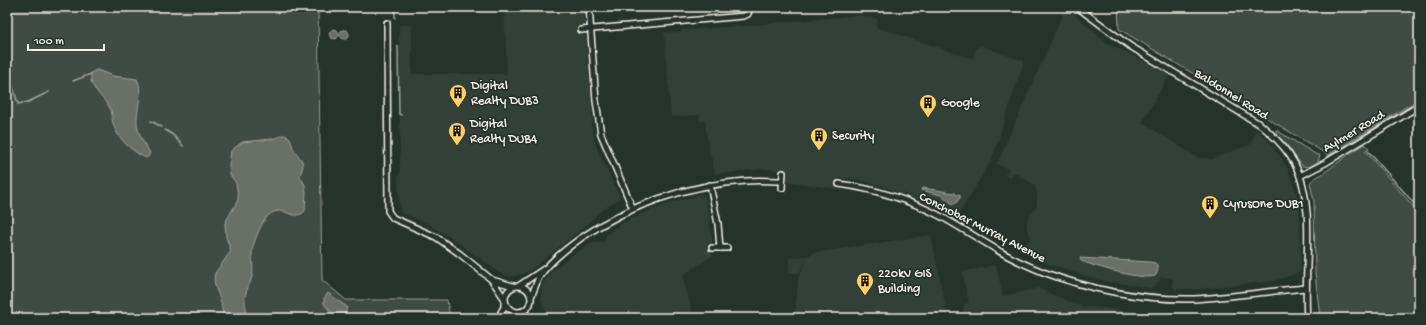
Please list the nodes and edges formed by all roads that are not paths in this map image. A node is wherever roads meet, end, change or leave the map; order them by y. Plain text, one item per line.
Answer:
1 (588, 7) edge
2 (750, 7) edge
3 (1077, 7) edge
4 (386, 23) dead end
5 (591, 29) junction
6 (581, 30) dead end
7 (1419, 106) edge
8 (783, 173) dead end
9 (1300, 176) junction
10 (782, 181) junction
11 (839, 184) dead end
12 (710, 185) junction
13 (782, 188) dead end
14 (633, 209) junction
15 (712, 248) dead end
16 (720, 248) junction
17 (727, 248) dead end
18 (547, 268) junction
19 (492, 280) junction
20 (520, 285) junction
21 (513, 286) junction
22 (1306, 288) junction
23 (531, 297) junction
24 (504, 300) junction
25 (520, 312) junction
26 (498, 318) edge
27 (509, 318) edge
28 (1307, 318) edge

1 - 5 street
2 - 5 street
3 - 9 street, Baldonnel Road
4 - 19 street
5 - 6 street
5 - 14 street
7 - 9 street, Aylmer Road
8 - 10 street
9 - 22 street, Baldonnel Road
10 - 12 street
10 - 13 street
11 - 22 street, Conchobar Murray Avenue
12 - 14 street
12 - 16 street
14 - 18 street
15 - 16 street
16 - 17 street
18 - 20 street
18 - 23 street
19 - 21 street
19 - 24 street
20 - 21 street
20 - 23 street
21 - 24 street
22 - 28 street, Baldonnel Road
23 - 25 street
24 - 25 street
24 - 26 street
25 - 27 street

